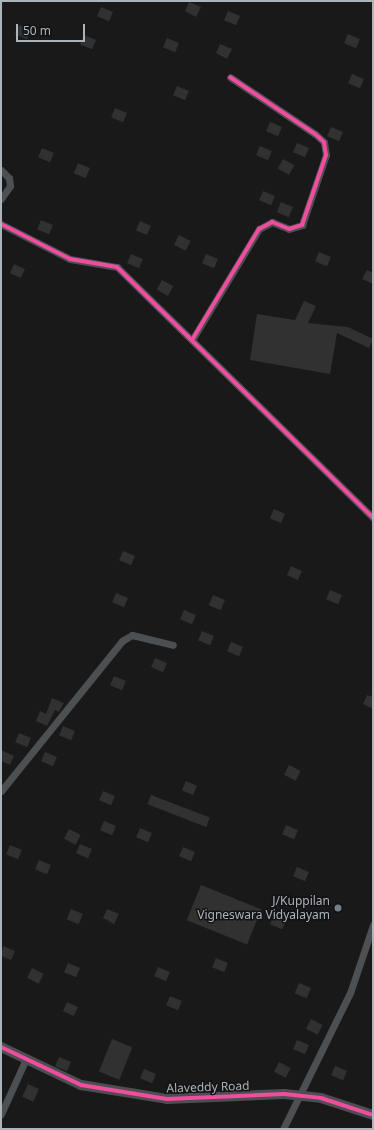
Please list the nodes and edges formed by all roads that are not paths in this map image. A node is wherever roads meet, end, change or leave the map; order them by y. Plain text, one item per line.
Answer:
1 (230, 77) dead end
2 (1, 170) edge
3 (1, 199) edge
4 (1, 224) edge
5 (192, 340) junction
6 (373, 518) edge
7 (173, 645) dead end
8 (1, 791) edge
9 (373, 925) edge
10 (1, 1047) edge
11 (26, 1059) junction
12 (301, 1096) junction
13 (1, 1114) edge
14 (373, 1115) edge
15 (283, 1129) edge

1 - 5 street
2 - 3 street
4 - 5 street
5 - 6 street
7 - 8 street
9 - 12 street
10 - 11 street, Alaveddy Road
11 - 12 street, Alaveddy Road
11 - 13 street
12 - 14 street, Alaveddy Road
12 - 15 street

